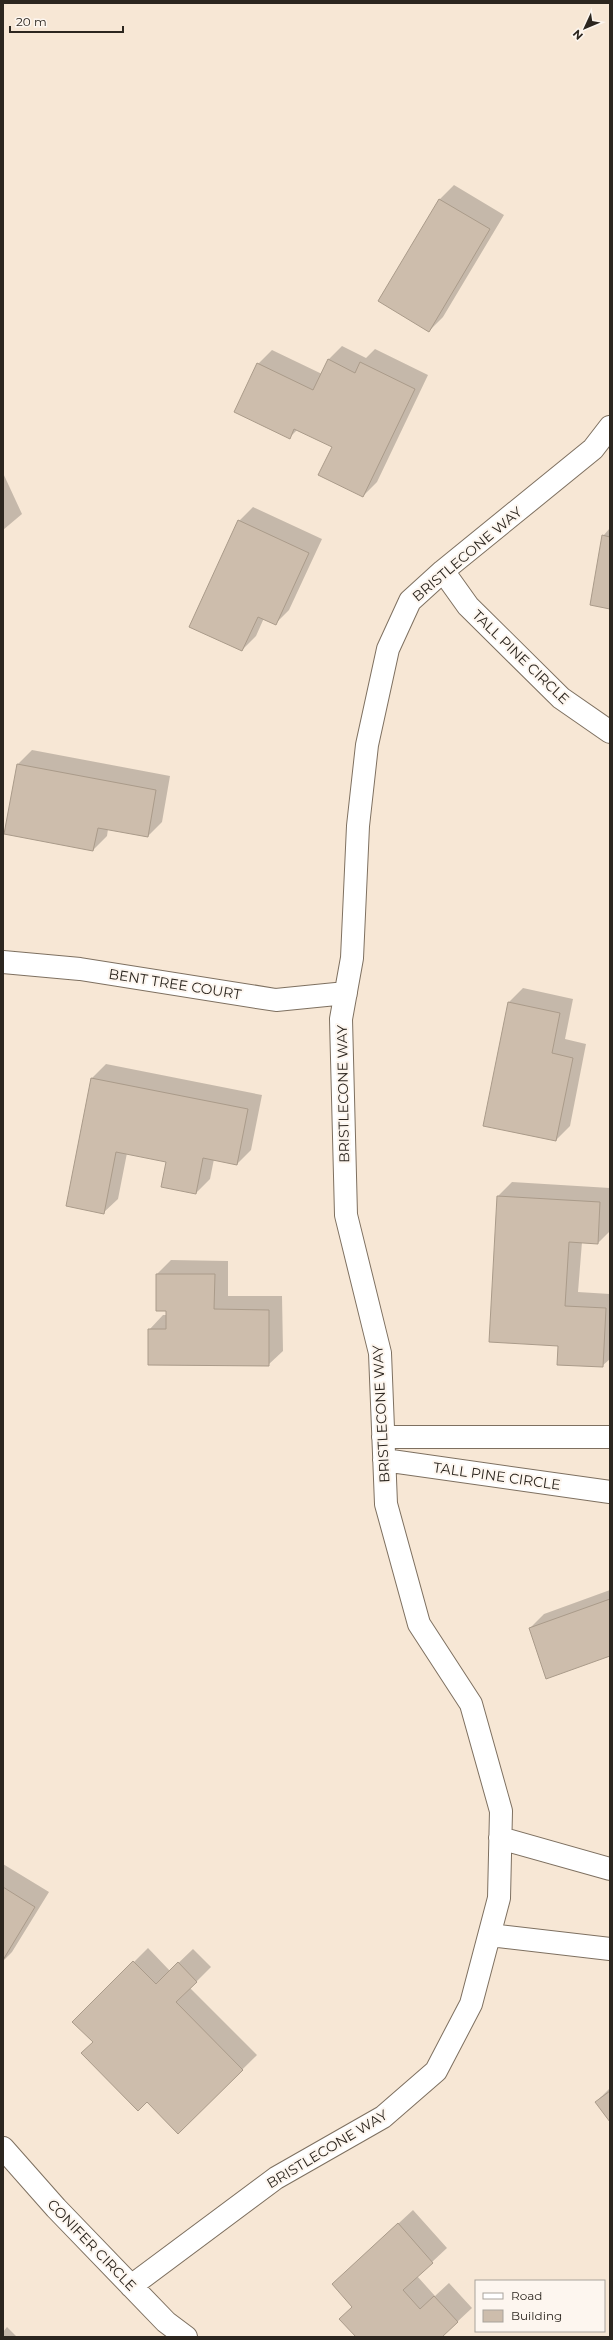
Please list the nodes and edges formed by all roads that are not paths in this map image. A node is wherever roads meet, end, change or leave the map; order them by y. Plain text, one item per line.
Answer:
1 (610, 427) edge
2 (443, 571) junction
3 (610, 732) edge
4 (3, 962) edge
5 (346, 993) junction
6 (383, 1437) junction
7 (610, 1437) edge
8 (384, 1460) junction
9 (610, 1492) edge
10 (500, 1838) junction
11 (610, 1869) edge
12 (490, 1935) junction
13 (610, 1949) edge
14 (3, 2148) edge
15 (131, 2286) junction
16 (186, 2337) edge

1 - 2 street, BRISTLECONE WAY
2 - 3 street, TALL PINE CIRCLE
2 - 5 street, BRISTLECONE WAY
4 - 5 street, BENT TREE COURT
5 - 6 street, BRISTLECONE WAY
6 - 7 street
6 - 8 street, BRISTLECONE WAY
8 - 9 street, TALL PINE CIRCLE
8 - 10 street, BRISTLECONE WAY
10 - 11 street
10 - 12 street, BRISTLECONE WAY
12 - 13 street
12 - 15 street, BRISTLECONE WAY
14 - 15 street, CONIFER CIRCLE
15 - 16 street, CONIFER CIRCLE

